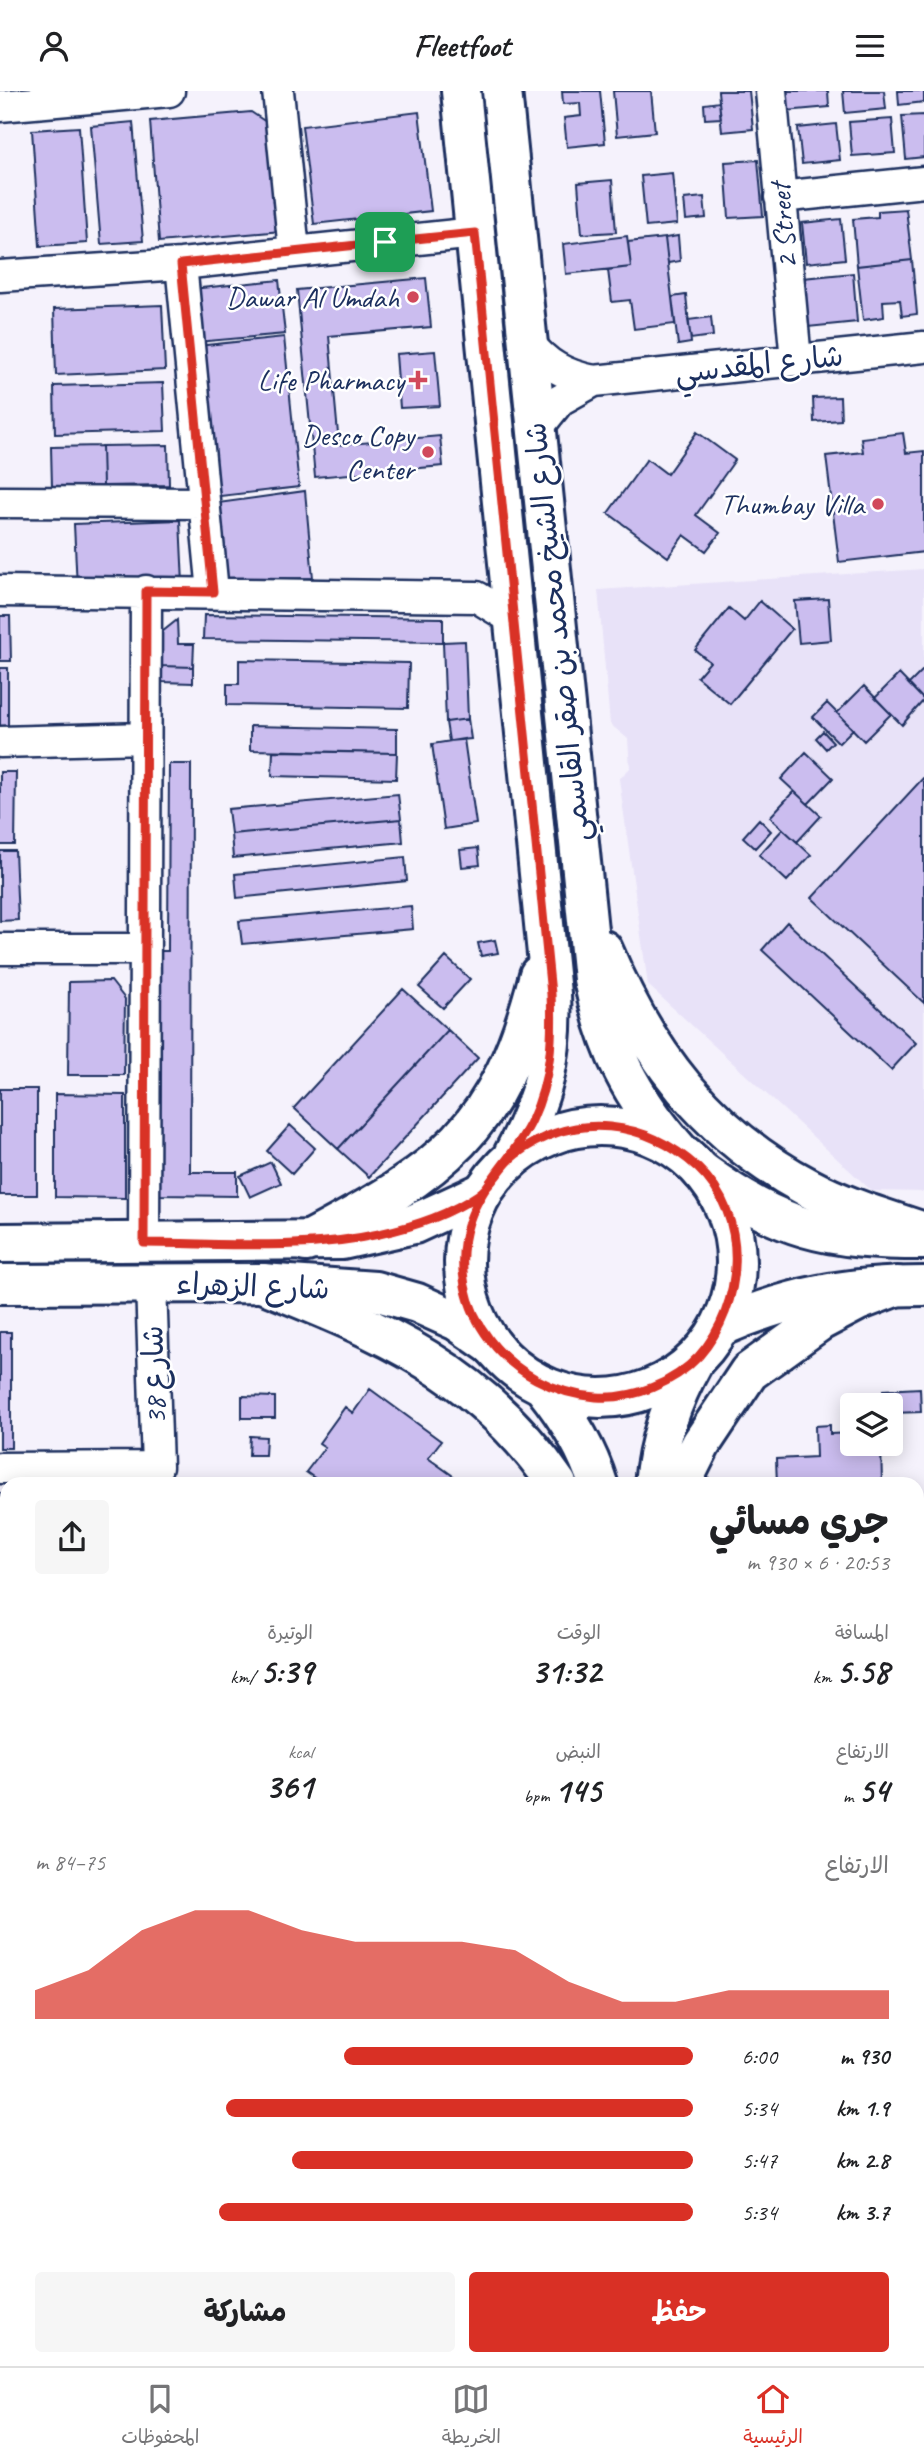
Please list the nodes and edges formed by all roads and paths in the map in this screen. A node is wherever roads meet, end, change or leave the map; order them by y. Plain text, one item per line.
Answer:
1 (169, 91) edge
2 (278, 91) edge
3 (461, 91) edge
4 (502, 91) edge
5 (771, 91) edge
6 (105, 94) edge
7 (0, 106) edge
8 (924, 182) edge
9 (780, 197) junction
10 (475, 233) junction
11 (294, 251) junction
12 (181, 264) junction
13 (0, 276) edge
14 (527, 341) junction
15 (924, 347) edge
16 (796, 360) junction
17 (594, 381) junction
18 (537, 430) junction
19 (0, 502) edge
20 (204, 503) junction
21 (509, 565) junction
22 (0, 591) edge
23 (146, 591) junction
24 (213, 592) junction
25 (477, 597) junction
26 (514, 619) junction
27 (145, 739) junction
28 (0, 742) edge
29 (584, 904) junction
30 (547, 945) junction
31 (0, 949) edge
32 (144, 950) junction
33 (513, 1156) junction
34 (690, 1161) junction
35 (481, 1193) junction
36 (924, 1233) edge
37 (924, 1240) edge
38 (306, 1242) junction
39 (0, 1243) edge
40 (144, 1243) junction
41 (151, 1283) junction
42 (262, 1283) junction
43 (0, 1284) edge
44 (910, 1286) edge
45 (720, 1327) junction
46 (493, 1346) junction
47 (694, 1361) junction
48 (543, 1386) junction
49 (0, 1468) edge
50 (551, 1477) edge
51 (595, 1477) edge
52 (655, 1477) edge
53 (684, 1477) edge

1 - 6 street
2 - 11 street
3 - 10 main road, شارع الشيخ محمد بن صقر القاسمي
4 - 14 main road, شارع الشيخ محمد بن صقر القاسمي
5 - 9 street, 2 Street
6 - 7 street
8 - 9 street
9 - 16 street, 2 Street
10 - 11 street
10 - 21 main road, شارع الشيخ محمد بن صقر القاسمي
11 - 12 street
12 - 13 street
12 - 20 street
14 - 17 street, شارع المقدسي
14 - 18 main road, شارع الشيخ محمد بن صقر القاسمي
15 - 16 street, شارع المقدسي
16 - 17 street, شارع المقدسي
17 - 18 street, شارع المقدسي
18 - 29 main road, شارع الشيخ محمد بن صقر القاسمي
19 - 20 street
20 - 24 street
21 - 25 street
21 - 26 main road, شارع الشيخ محمد بن صقر القاسمي
22 - 23 street
23 - 24 street
23 - 27 street
24 - 25 street
25 - 26 street
26 - 30 main road, شارع الشيخ محمد بن صقر القاسمي
27 - 28 street
27 - 32 street
29 - 34 main road, شارع الشيخ محمد بن صقر القاسمي
29 - 36 main road
30 - 33 main road, شارع الشيخ محمد بن صقر القاسمي
30 - 38 main road
31 - 32 street
32 - 40 street
33 - 34 main road
33 - 35 main road
34 - 37 main road
34 - 45 main road
35 - 38 main road, شارع الزهراء
35 - 46 main road
38 - 40 main road, شارع الزهراء
39 - 40 main road, شارع الزهراء
41 - 42 main road, شارع الزهراء
41 - 43 main road, شارع الزهراء
41 - 49 street, شارع 38
42 - 46 main road, شارع الزهراء
42 - 50 main road
44 - 45 main road
44 - 53 main road
45 - 47 main road
46 - 48 main road
47 - 48 main road
47 - 52 main road
48 - 51 main road

